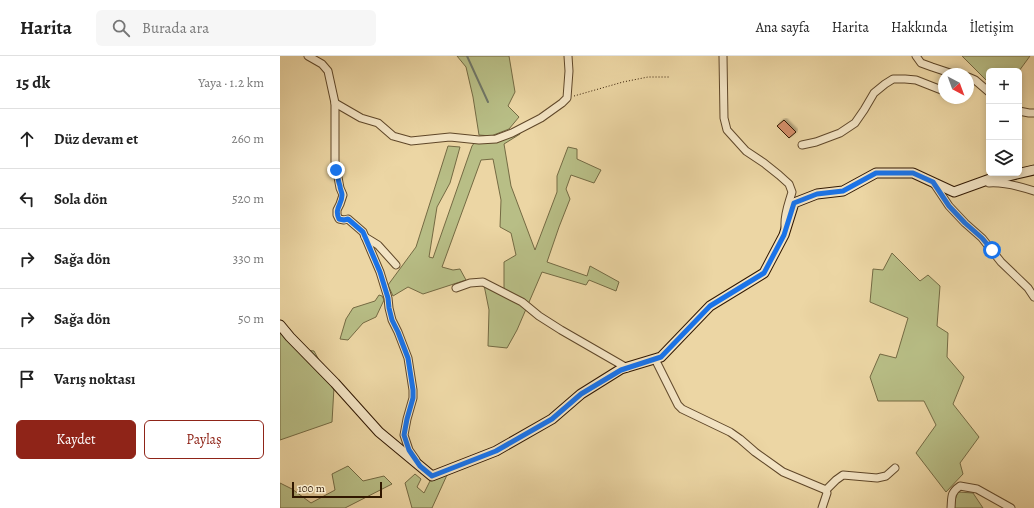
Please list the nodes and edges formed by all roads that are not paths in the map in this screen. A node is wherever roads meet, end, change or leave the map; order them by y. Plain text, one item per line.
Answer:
1 (308, 56) edge
2 (568, 56) edge
3 (723, 56) edge
4 (916, 56) edge
5 (938, 69) edge
6 (974, 80) edge
7 (938, 89) edge
8 (986, 89) edge
9 (335, 103) junction
10 (1022, 112) edge
11 (1034, 113) edge
12 (802, 145) dead end
13 (1034, 170) edge
14 (933, 182) junction
15 (978, 183) junction
16 (1034, 191) edge
17 (785, 230) junction
18 (365, 237) junction
19 (396, 265) dead end
20 (456, 288) dead end
21 (1034, 298) edge
22 (280, 325) edge
23 (655, 359) junction
24 (627, 368) junction
25 (420, 466) junction
26 (895, 468) dead end
27 (826, 490) junction
28 (822, 508) edge
29 (951, 508) edge
30 (1011, 508) edge

1 - 9 street
2 - 9 street
3 - 17 street
4 - 5 street
6 - 8 street
7 - 12 street
9 - 18 street
10 - 11 street
13 - 15 street
14 - 15 street
14 - 17 street
14 - 21 street
15 - 16 street
17 - 23 street
18 - 19 street
18 - 25 street
20 - 24 street
22 - 25 street
23 - 24 street
23 - 27 street
24 - 25 street
26 - 27 street
27 - 28 street
29 - 30 street

